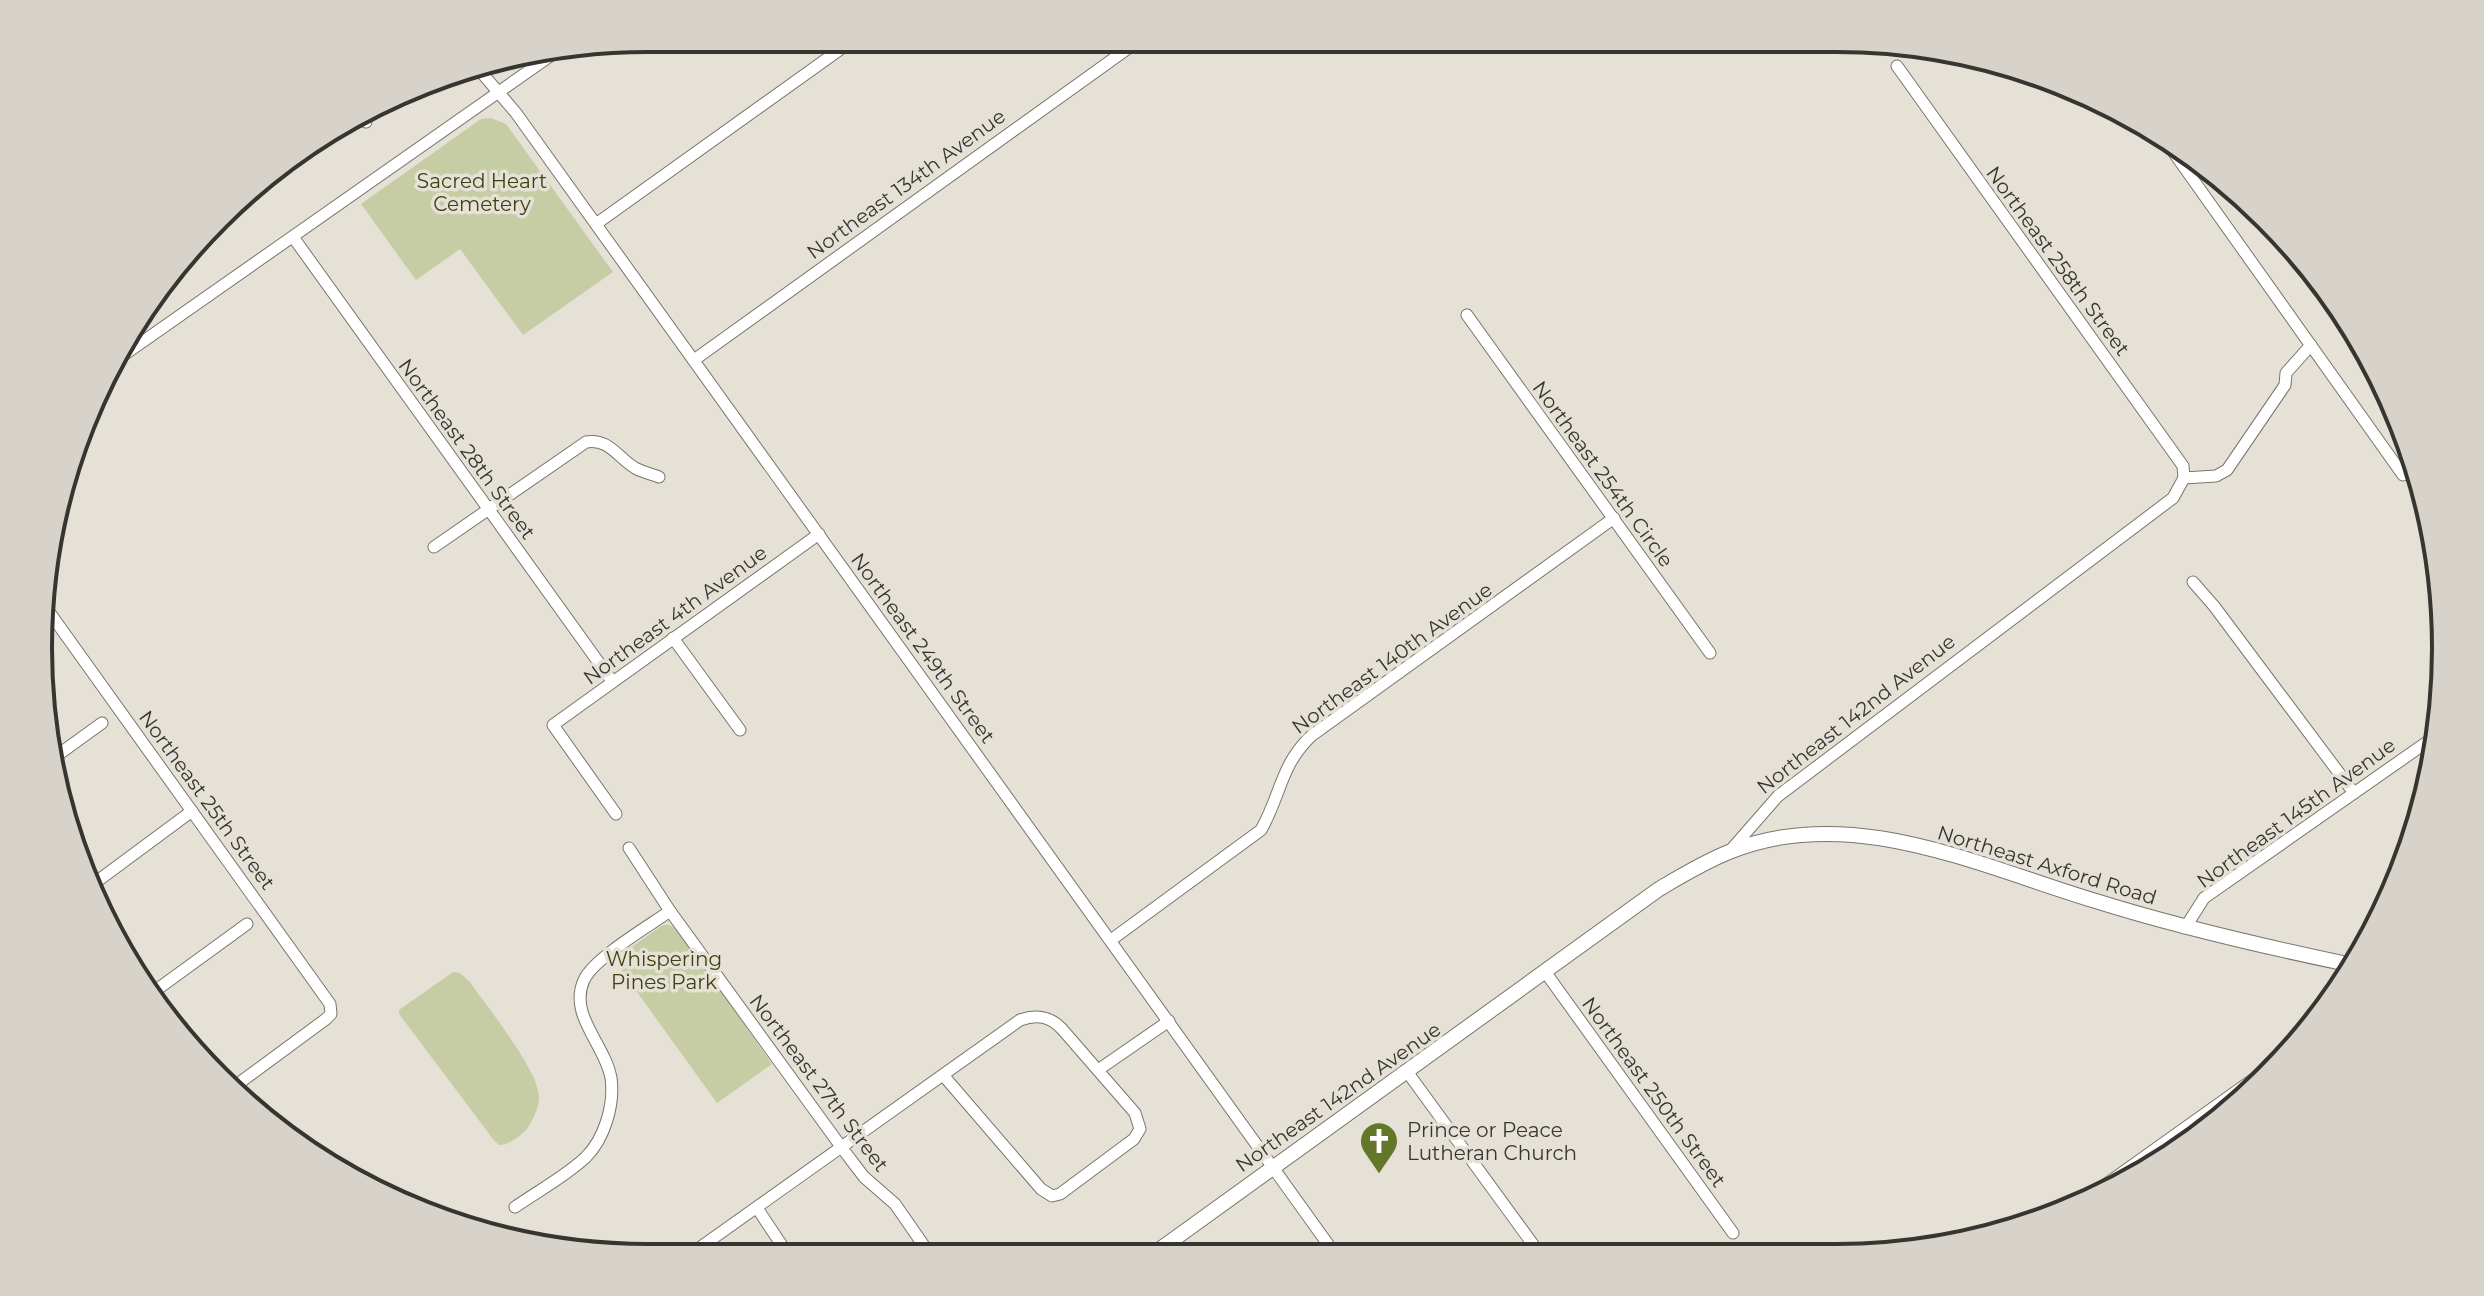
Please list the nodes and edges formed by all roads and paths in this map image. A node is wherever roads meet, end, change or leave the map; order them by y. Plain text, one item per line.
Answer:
1 (836, 52) edge
2 (1123, 52) edge
3 (542, 61) edge
4 (1897, 66) dead end
5 (483, 75) edge
6 (497, 93) junction
7 (2180, 161) edge
8 (596, 224) junction
9 (293, 237) junction
10 (1467, 315) dead end
11 (2311, 345) junction
12 (133, 349) edge
13 (694, 360) junction
14 (2403, 475) dead end
15 (659, 477) dead end
16 (2184, 478) junction
17 (488, 509) junction
18 (1614, 518) junction
19 (819, 534) junction
20 (434, 547) dead end
21 (2193, 582) dead end
22 (53, 617) edge
23 (673, 638) junction
24 (1710, 653) dead end
25 (612, 681) junction
26 (102, 723) dead end
27 (740, 730) dead end
28 (2424, 744) edge
29 (61, 753) edge
30 (2354, 793) junction
31 (192, 811) junction
32 (616, 814) dead end
33 (629, 848) dead end
34 (1729, 852) junction
35 (99, 880) edge
36 (670, 911) junction
37 (247, 924) dead end
38 (2185, 928) junction
39 (1111, 940) junction
40 (2342, 963) edge
41 (1546, 973) junction
42 (159, 988) edge
43 (1169, 1021) junction
44 (1098, 1070) junction
45 (1408, 1073) junction
46 (943, 1075) junction
47 (240, 1082) edge
48 (2225, 1100) edge
49 (842, 1148) junction
50 (2136, 1163) edge
51 (1273, 1167) junction
52 (515, 1207) dead end
53 (757, 1208) junction
54 (1733, 1233) dead end
55 (705, 1244) edge
56 (781, 1244) edge
57 (923, 1244) edge
58 (1167, 1244) edge
59 (1328, 1244) edge
60 (1533, 1244) edge

1 - 8 street
2 - 13 street, Northeast 134th Avenue
3 - 6 street
4 - 16 street, Northeast 258th Street
5 - 6 street, Northeast 249th Street
6 - 8 street, Northeast 249th Street
6 - 9 street
7 - 11 street
8 - 13 street, Northeast 249th Street
9 - 12 street
9 - 17 street, Northeast 28th Street
10 - 18 street, Northeast 254th Circle
11 - 14 street
11 - 16 street
13 - 19 street, Northeast 249th Street
15 - 17 street
16 - 34 street, Northeast 142nd Avenue
17 - 20 street
17 - 25 street, Northeast 28th Street
18 - 24 street, Northeast 254th Circle
18 - 39 street, Northeast 140th Avenue
19 - 23 street, Northeast 4th Avenue
19 - 39 street, Northeast 249th Street
21 - 30 street
22 - 31 street, Northeast 25th Street
23 - 25 street, Northeast 4th Avenue
23 - 27 street
25 - 32 street, Northeast 4th Avenue
26 - 29 street
28 - 30 street, Northeast 145th Avenue
30 - 38 street, Northeast 145th Avenue
31 - 35 street
31 - 47 street, Northeast 25th Street
33 - 36 street, Northeast 27th Street
34 - 38 main road, Northeast Axford Road
34 - 41 main road, Northeast 142nd Avenue
36 - 49 street, Northeast 27th Street
36 - 52 street
37 - 42 street
38 - 40 main road, Northeast Axford Road
39 - 43 street, Northeast 249th Street
41 - 45 main road, Northeast 142nd Avenue
41 - 54 street, Northeast 250th Street
43 - 44 street
43 - 51 street, Northeast 249th Street
44 - 46 street
44 - 46 street
45 - 51 main road, Northeast 142nd Avenue
45 - 60 street
46 - 49 street
48 - 50 street
49 - 53 street
49 - 57 street, Northeast 27th Street
51 - 58 main road, Northeast 142nd Avenue
51 - 59 street, Northeast 249th Street
53 - 55 street
53 - 56 street

